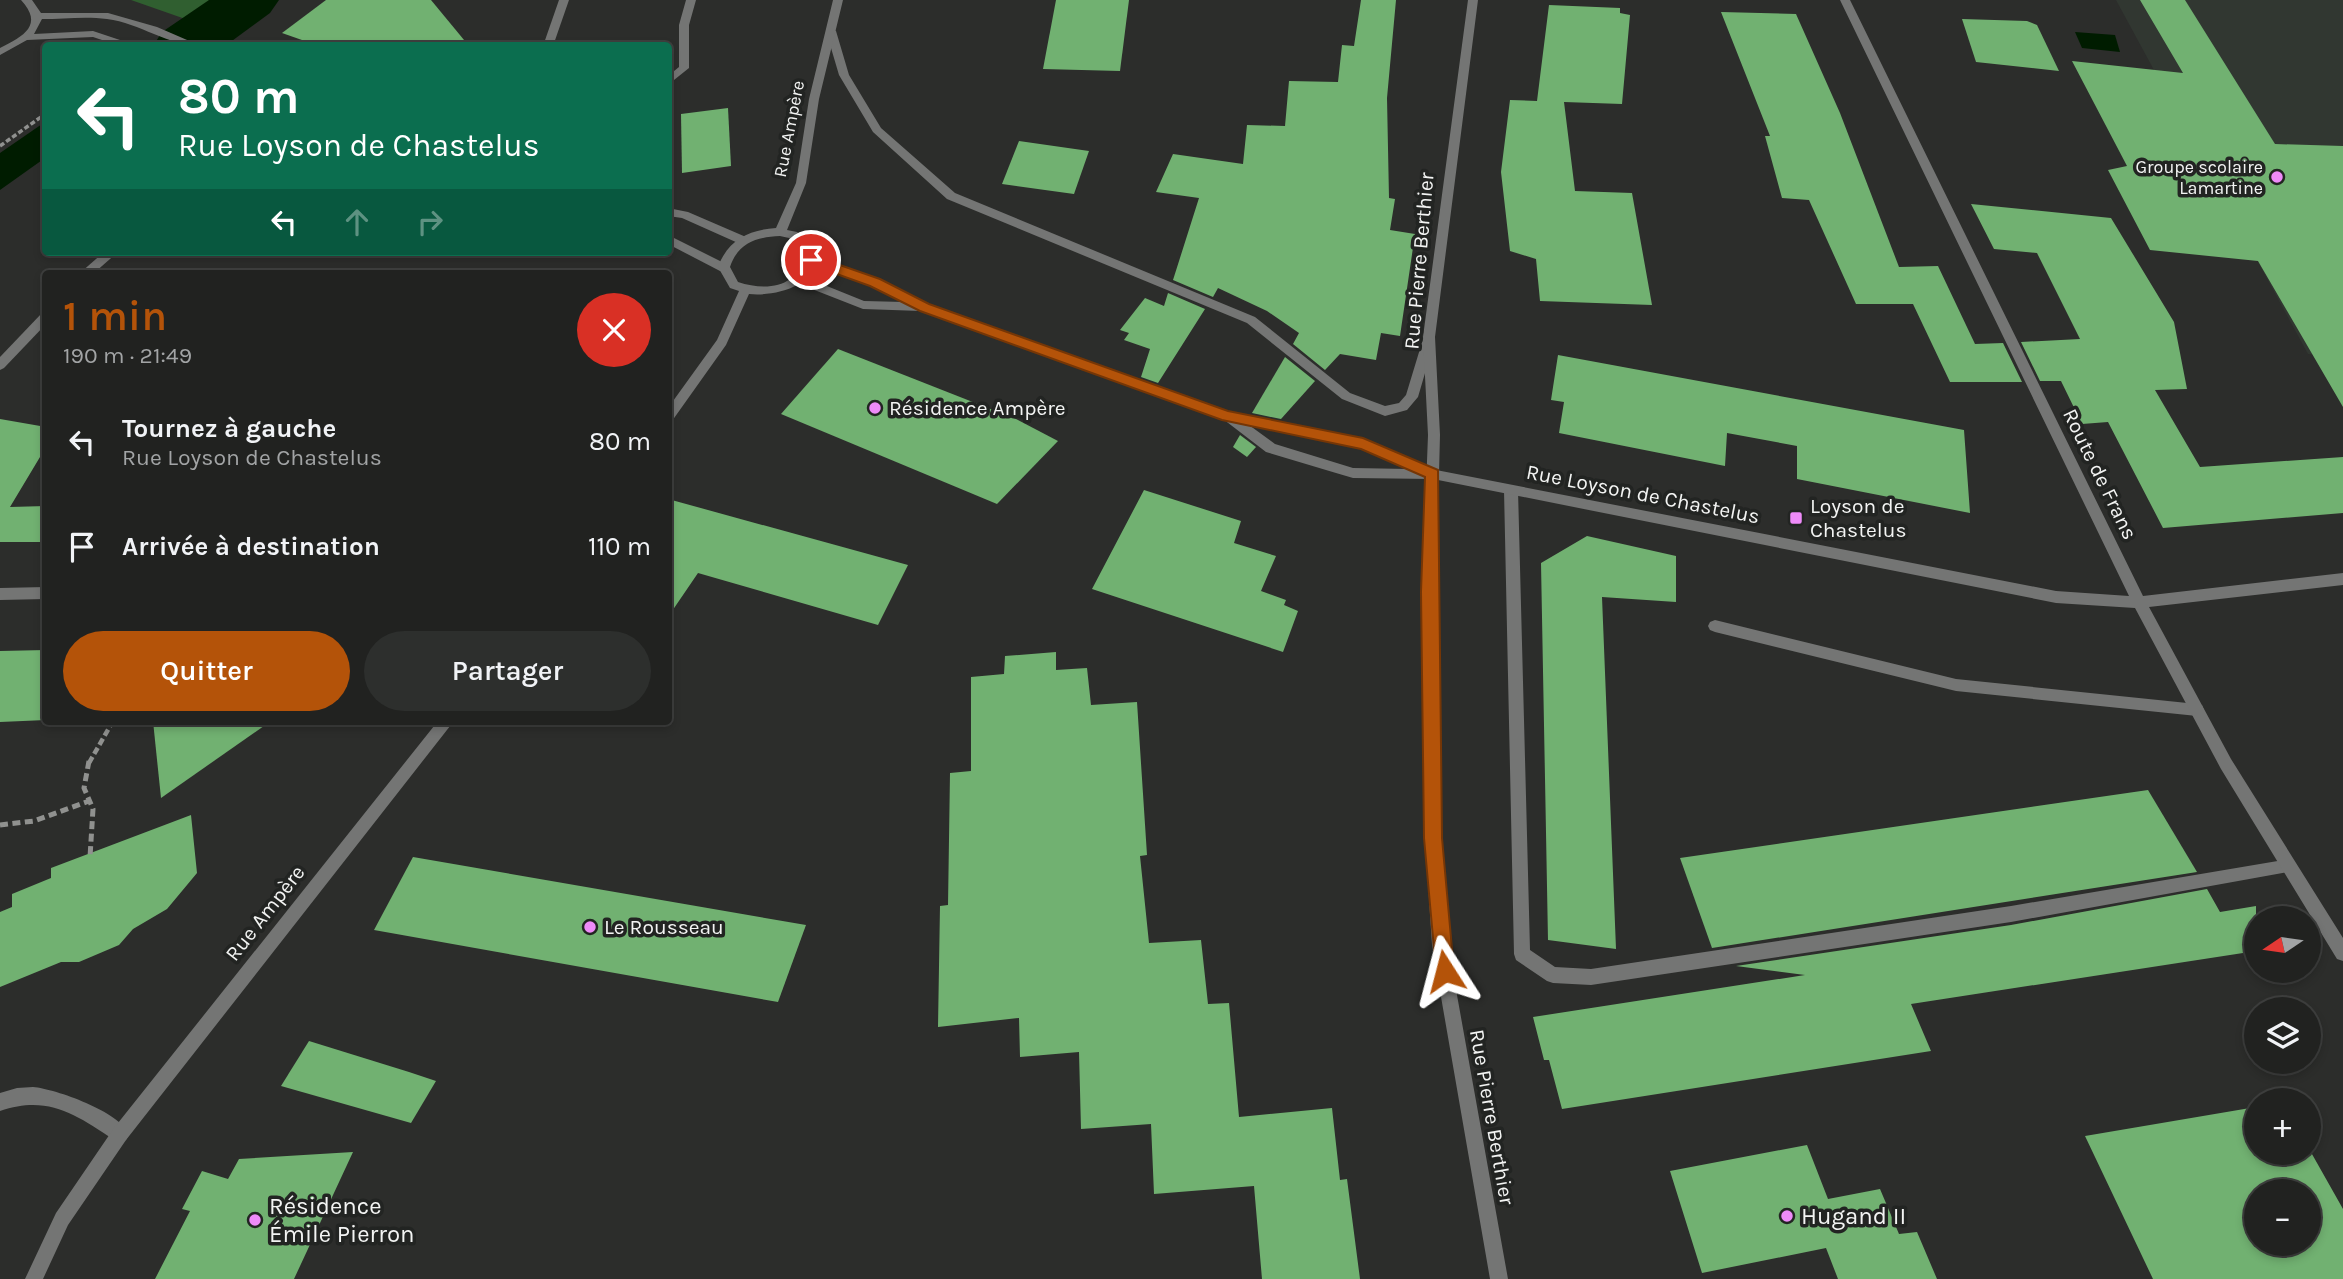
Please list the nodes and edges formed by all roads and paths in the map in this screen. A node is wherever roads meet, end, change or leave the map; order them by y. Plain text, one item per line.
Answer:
1 (26, 0) edge
2 (564, 0) edge
3 (691, 0) edge
4 (838, 0) edge
5 (1473, 0) edge
6 (1845, 0) edge
7 (38, 16) junction
8 (831, 31) junction
9 (26, 37) junction
10 (120, 42) edge
11 (186, 42) edge
12 (549, 42) edge
13 (0, 52) edge
14 (672, 78) edge
15 (42, 113) edge
16 (0, 146) edge
17 (672, 213) edge
18 (780, 232) junction
19 (742, 240) junction
20 (672, 241) edge
21 (107, 256) edge
22 (811, 260) junction
23 (724, 268) junction
24 (90, 270) edge
25 (799, 279) junction
26 (745, 290) junction
27 (924, 307) junction
28 (42, 320) edge
29 (1429, 337) junction
30 (0, 365) edge
31 (672, 412) edge
32 (1227, 416) junction
33 (1433, 474) junction
34 (1511, 490) junction
35 (2343, 579) edge
36 (42, 593) edge
37 (0, 594) edge
38 (2139, 602) junction
39 (1715, 626) dead end
40 (2197, 710) junction
41 (110, 725) edge
42 (444, 725) edge
43 (89, 801) junction
44 (0, 825) edge
45 (90, 858) dead end
46 (2289, 866) junction
47 (2343, 953) edge
48 (0, 1102) edge
49 (120, 1134) junction
50 (34, 1279) edge
51 (1499, 1279) edge

1 - 7 street
2 - 12 street
3 - 14 street
4 - 8 street, Rue Ampère
5 - 29 street, Rue Pierre Berthier
6 - 38 street, Route de Frans
7 - 9 street
7 - 11 street
8 - 18 street, Rue Ampère
8 - 29 street
9 - 10 street
9 - 13 street
15 - 16 path
17 - 19 street
18 - 19 street
18 - 22 street
19 - 23 street
20 - 23 street
21 - 24 street
22 - 25 street
22 - 27 street, Rue Loyson de Chastelus
23 - 26 street
25 - 26 street
25 - 27 street, Rue Loyson de Chastelus
26 - 31 street
27 - 32 street, Rue Loyson de Chastelus
28 - 30 street
29 - 33 street, Rue Pierre Berthier
32 - 33 street, Rue Loyson de Chastelus
32 - 33 street, Rue Loyson de Chastelus
33 - 34 street, Rue Loyson de Chastelus
33 - 51 street, Rue Pierre Berthier
34 - 38 street, Rue Loyson de Chastelus
34 - 46 street
35 - 38 street, Rue Loyson de Chastelus
36 - 37 street
38 - 40 street, Route de Frans
39 - 40 street
40 - 46 street, Route de Frans
41 - 43 path
42 - 49 street, Rue Ampère
43 - 44 path
43 - 45 path
46 - 47 street, Route de Frans
48 - 49 street
49 - 50 street, Rue Ampère

